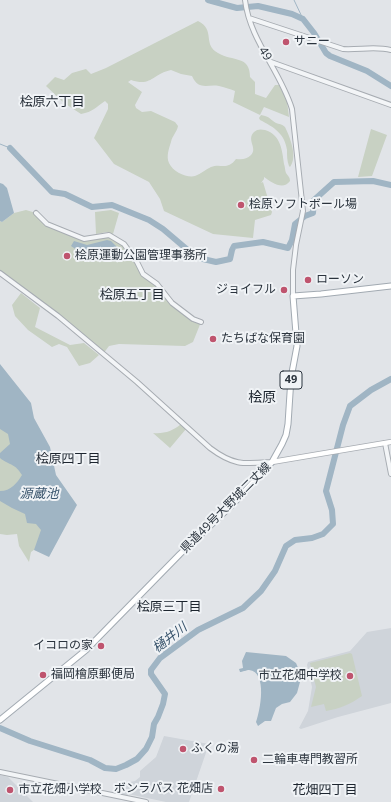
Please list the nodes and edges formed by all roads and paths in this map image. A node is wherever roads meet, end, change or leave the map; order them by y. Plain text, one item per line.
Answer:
1 (246, 2) edge
2 (249, 18) junction
3 (391, 50) edge
4 (271, 62) junction
5 (391, 105) edge
6 (36, 213) dead end
7 (0, 273) edge
8 (391, 286) edge
9 (294, 296) junction
10 (201, 322) dead end
11 (391, 442) edge
12 (385, 443) junction
13 (272, 462) junction
14 (391, 474) edge
15 (0, 720) edge
16 (0, 772) edge
17 (146, 802) edge

1 - 2 street, 49 / 49
2 - 3 street
2 - 4 street, 49 / 49
4 - 5 street
4 - 9 street, 49 / 49
6 - 10 street
7 - 13 street
8 - 9 main road
9 - 13 main road, 県道49号大野城二丈線 / 49
11 - 12 main road
12 - 13 main road
12 - 14 street
13 - 15 main road, 県道49号大野城二丈線 / 49
16 - 17 street

